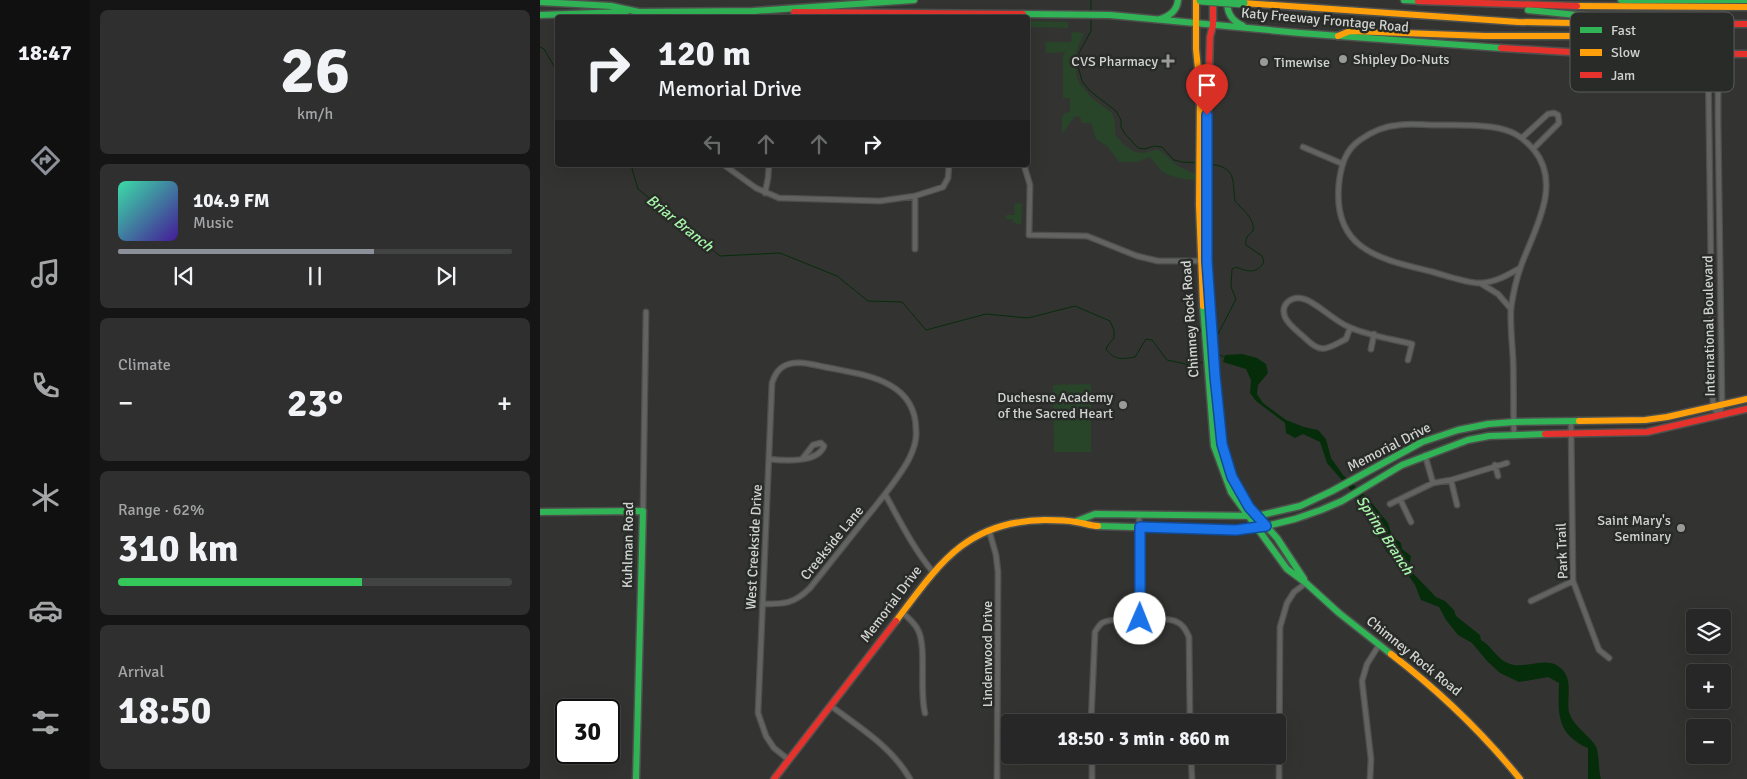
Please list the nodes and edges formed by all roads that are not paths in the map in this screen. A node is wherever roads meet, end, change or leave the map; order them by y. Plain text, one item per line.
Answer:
1 (914, 0) edge
2 (1178, 0) edge
3 (1196, 0) edge
4 (1201, 0) edge
5 (1213, 0) edge
6 (1227, 0) edge
7 (1404, 0) edge
8 (1620, 0) edge
9 (1743, 0) edge
10 (1747, 0) edge
11 (1418, 1) edge
12 (540, 2) edge
13 (1747, 7) edge
14 (753, 11) junction
15 (639, 12) junction
16 (1570, 13) edge
17 (540, 14) edge
18 (661, 14) edge
19 (875, 15) edge
20 (1030, 15) edge
21 (1156, 20) junction
22 (1196, 23) junction
23 (1570, 23) edge
24 (1734, 24) edge
25 (1747, 24) edge
26 (1213, 25) junction
27 (1246, 27) junction
28 (1338, 36) junction
29 (1570, 36) edge
30 (1570, 52) edge
31 (1734, 54) edge
32 (1747, 54) edge
33 (1709, 92) edge
34 (1718, 92) edge
35 (1203, 101) junction
36 (1718, 119) junction
37 (1710, 120) junction
38 (1523, 137) junction
39 (1304, 147) dead end
40 (1533, 150) junction
41 (1342, 164) junction
42 (727, 167) edge
43 (769, 167) edge
44 (949, 167) edge
45 (1025, 167) edge
46 (1710, 176) junction
47 (1718, 176) junction
48 (764, 193) junction
49 (914, 196) junction
50 (1711, 229) junction
51 (1719, 229) junction
52 (915, 249) dead end
53 (1203, 261) junction
54 (1520, 268) junction
55 (1712, 276) junction
56 (1720, 276) junction
57 (1480, 284) junction
58 (1511, 309) junction
59 (646, 312) dead end
60 (1712, 327) junction
61 (1720, 327) junction
62 (1350, 328) junction
63 (1374, 334) junction
64 (1371, 349) dead end
65 (1408, 360) dead end
66 (819, 366) joint
67 (1713, 367) junction
68 (1721, 367) junction
69 (1747, 399) edge
70 (1718, 406) junction
71 (1747, 409) edge
72 (1719, 415) junction
73 (1645, 420) junction
74 (1514, 422) junction
75 (1570, 422) junction
76 (1647, 432) junction
77 (1571, 434) junction
78 (1514, 435) junction
79 (1425, 455) junction
80 (803, 458) junction
81 (769, 459) junction
82 (1507, 462) dead end
83 (1495, 466) junction
84 (1498, 476) dead end
85 (1451, 480) junction
86 (1433, 483) junction
87 (885, 494) junction
88 (1400, 499) junction
89 (1390, 504) dead end
90 (1457, 505) dead end
91 (643, 511) junction
92 (540, 512) edge
93 (1140, 515) junction
94 (1253, 516) junction
95 (1077, 521) junction
96 (1411, 522) dead end
97 (1140, 527) junction
98 (1262, 527) junction
99 (989, 530) junction
100 (933, 572) junction
101 (1573, 580) junction
102 (1306, 583) junction
103 (1530, 601) dead end
104 (763, 604) junction
105 (902, 612) junction
106 (1140, 619) junction
107 (1379, 645) junction
108 (1610, 658) dead end
109 (831, 706) junction
110 (925, 713) dead end
111 (1091, 714) edge
112 (1190, 714) edge
113 (789, 760) junction
114 (1092, 764) edge
115 (1191, 764) edge
116 (636, 779) edge
117 (774, 779) edge
118 (910, 779) edge
119 (998, 779) edge
120 (1092, 779) edge
121 (1192, 779) edge
122 (1279, 779) edge
123 (1370, 779) edge
124 (1520, 779) edge

1 - 14 main road
2 - 21 main road
3 - 22 main road, Chimney Rock Road
4 - 23 main road, bridge
5 - 26 main road, Chimney Rock Road
6 - 27 main road
7 - 11 main road
8 - 9 main road
9 - 10 main road
11 - 13 main road
11 - 16 main road
12 - 15 main road
14 - 18 main road, Katy Freeway Frontage Road
14 - 19 main road, Katy Freeway Frontage Road
15 - 17 main road, Katy Freeway Frontage Road
15 - 18 main road, Katy Freeway Frontage Road
20 - 21 main road, Katy Freeway Frontage Road
21 - 22 main road, Katy Freeway Frontage Road
22 - 26 main road, Katy Freeway Frontage Road
22 - 35 main road, Chimney Rock Road
24 - 25 main road
26 - 27 main road, Katy Freeway Frontage Road
26 - 35 main road, Chimney Rock Road
27 - 28 main road, Katy Freeway Frontage Road
28 - 29 main road
28 - 30 main road, Katy Freeway Frontage Road
31 - 32 main road, Katy Freeway Frontage Road
33 - 37 street, International Boulevard
34 - 36 street, International Boulevard
35 - 53 main road, Chimney Rock Road
36 - 37 street
36 - 47 street, International Boulevard
37 - 46 street, International Boulevard
38 - 40 street
38 - 40 street
38 - 41 street
39 - 41 street
40 - 54 street
41 - 57 street
42 - 48 street
43 - 48 street
44 - 49 street
45 - 53 street
46 - 47 street
46 - 50 street, International Boulevard
47 - 51 street, International Boulevard
48 - 49 street
49 - 52 street
50 - 51 street
50 - 55 street, International Boulevard
51 - 56 street, International Boulevard
53 - 94 main road, Chimney Rock Road
54 - 57 street
54 - 58 street
55 - 56 street
55 - 60 street, International Boulevard
56 - 61 street, International Boulevard
57 - 58 street
58 - 74 street
59 - 91 street, Kuhlman Road
60 - 61 street
60 - 67 street, International Boulevard
61 - 68 street, International Boulevard
62 - 62 street
62 - 63 street
63 - 64 street
63 - 65 street
66 - 81 street, West Creekside Drive
66 - 87 street, Creekside Lane
67 - 68 street
67 - 70 street, International Boulevard
68 - 70 street, International Boulevard
69 - 70 main road, Memorial Drive
70 - 72 street, International Boulevard
70 - 72 street, International Boulevard
70 - 73 main road, Memorial Drive
71 - 72 main road, Memorial Drive
72 - 76 main road, Memorial Drive
73 - 75 main road, Memorial Drive
73 - 76 main road
74 - 75 main road, Memorial Drive
74 - 78 street
74 - 94 main road, Memorial Drive
75 - 77 street, Park Trail
76 - 77 main road, Memorial Drive
77 - 78 main road, Memorial Drive
77 - 101 street, Park Trail
78 - 79 main road, Memorial Drive
79 - 86 street
79 - 98 main road, Memorial Drive
80 - 80 street
80 - 81 street
81 - 104 street, West Creekside Drive
82 - 83 street
83 - 84 street
83 - 85 street
85 - 86 street
85 - 90 street
86 - 88 street
87 - 100 street
87 - 104 street, Creekside Lane
88 - 89 street
88 - 96 street
91 - 92 main road
91 - 116 main road, Kuhlman Road
93 - 94 main road, Memorial Drive
93 - 95 main road, Memorial Drive
93 - 97 street
94 - 98 main road, Chimney Rock Road
95 - 97 main road, Memorial Drive
95 - 99 main road, Memorial Drive
97 - 98 main road, Memorial Drive
97 - 106 street
98 - 102 main road, Chimney Rock Road
99 - 100 main road, Memorial Drive
99 - 119 street, Lindenwood Drive
100 - 105 main road, Memorial Drive
101 - 103 street
101 - 108 street, Park Trail
102 - 107 main road, Chimney Rock Road
102 - 122 street
104 - 113 street, West Creekside Drive
105 - 109 main road, Memorial Drive
105 - 110 street
106 - 111 street
106 - 112 street
107 - 123 street
107 - 124 main road, Chimney Rock Road
109 - 113 main road, Memorial Drive
109 - 118 street
113 - 117 main road, Memorial Drive
114 - 120 street
115 - 121 street

